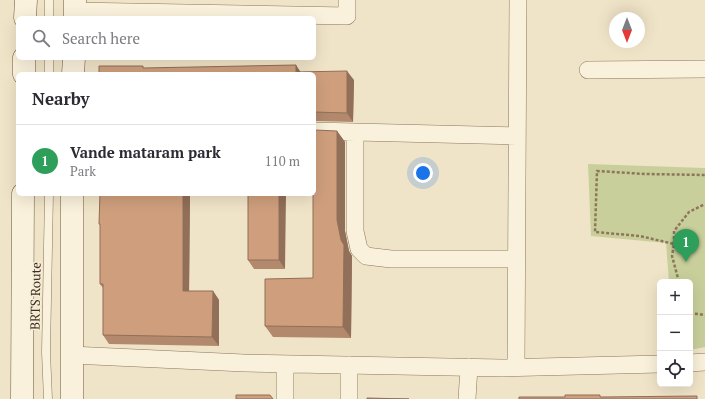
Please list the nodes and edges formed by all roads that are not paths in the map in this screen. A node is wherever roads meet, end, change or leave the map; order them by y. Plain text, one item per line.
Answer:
1 (26, 0) edge
2 (49, 0) edge
3 (347, 0) edge
4 (518, 0) edge
5 (75, 10) edge
6 (25, 16) edge
7 (49, 16) edge
8 (24, 60) edge
9 (49, 60) edge
10 (74, 60) edge
11 (705, 69) edge
12 (588, 70) dead end
13 (24, 72) edge
14 (49, 72) edge
15 (73, 72) edge
16 (316, 131) edge
17 (355, 132) junction
18 (517, 136) junction
19 (23, 196) edge
20 (49, 196) edge
21 (72, 196) edge
22 (516, 259) junction
23 (71, 355) junction
24 (705, 362) edge
25 (693, 363) edge
26 (285, 364) junction
27 (657, 364) edge
28 (349, 365) junction
29 (468, 367) junction
30 (516, 367) junction
31 (22, 399) edge
32 (48, 399) edge
33 (72, 399) edge
34 (285, 399) edge
35 (349, 399) edge
36 (467, 399) edge

1 - 6 main road
2 - 7 lane
3 - 5 street
4 - 18 street
8 - 13 main road
9 - 14 lane
10 - 15 main road
11 - 12 street
16 - 17 street
17 - 18 street
17 - 22 street
18 - 22 street
19 - 31 main road
20 - 32 lane, BRTS Route
21 - 23 main road
22 - 30 street
23 - 26 street
23 - 33 main road
24 - 25 street
26 - 28 street
26 - 34 street
27 - 30 street
28 - 29 street
28 - 35 street
29 - 30 street
29 - 36 street

